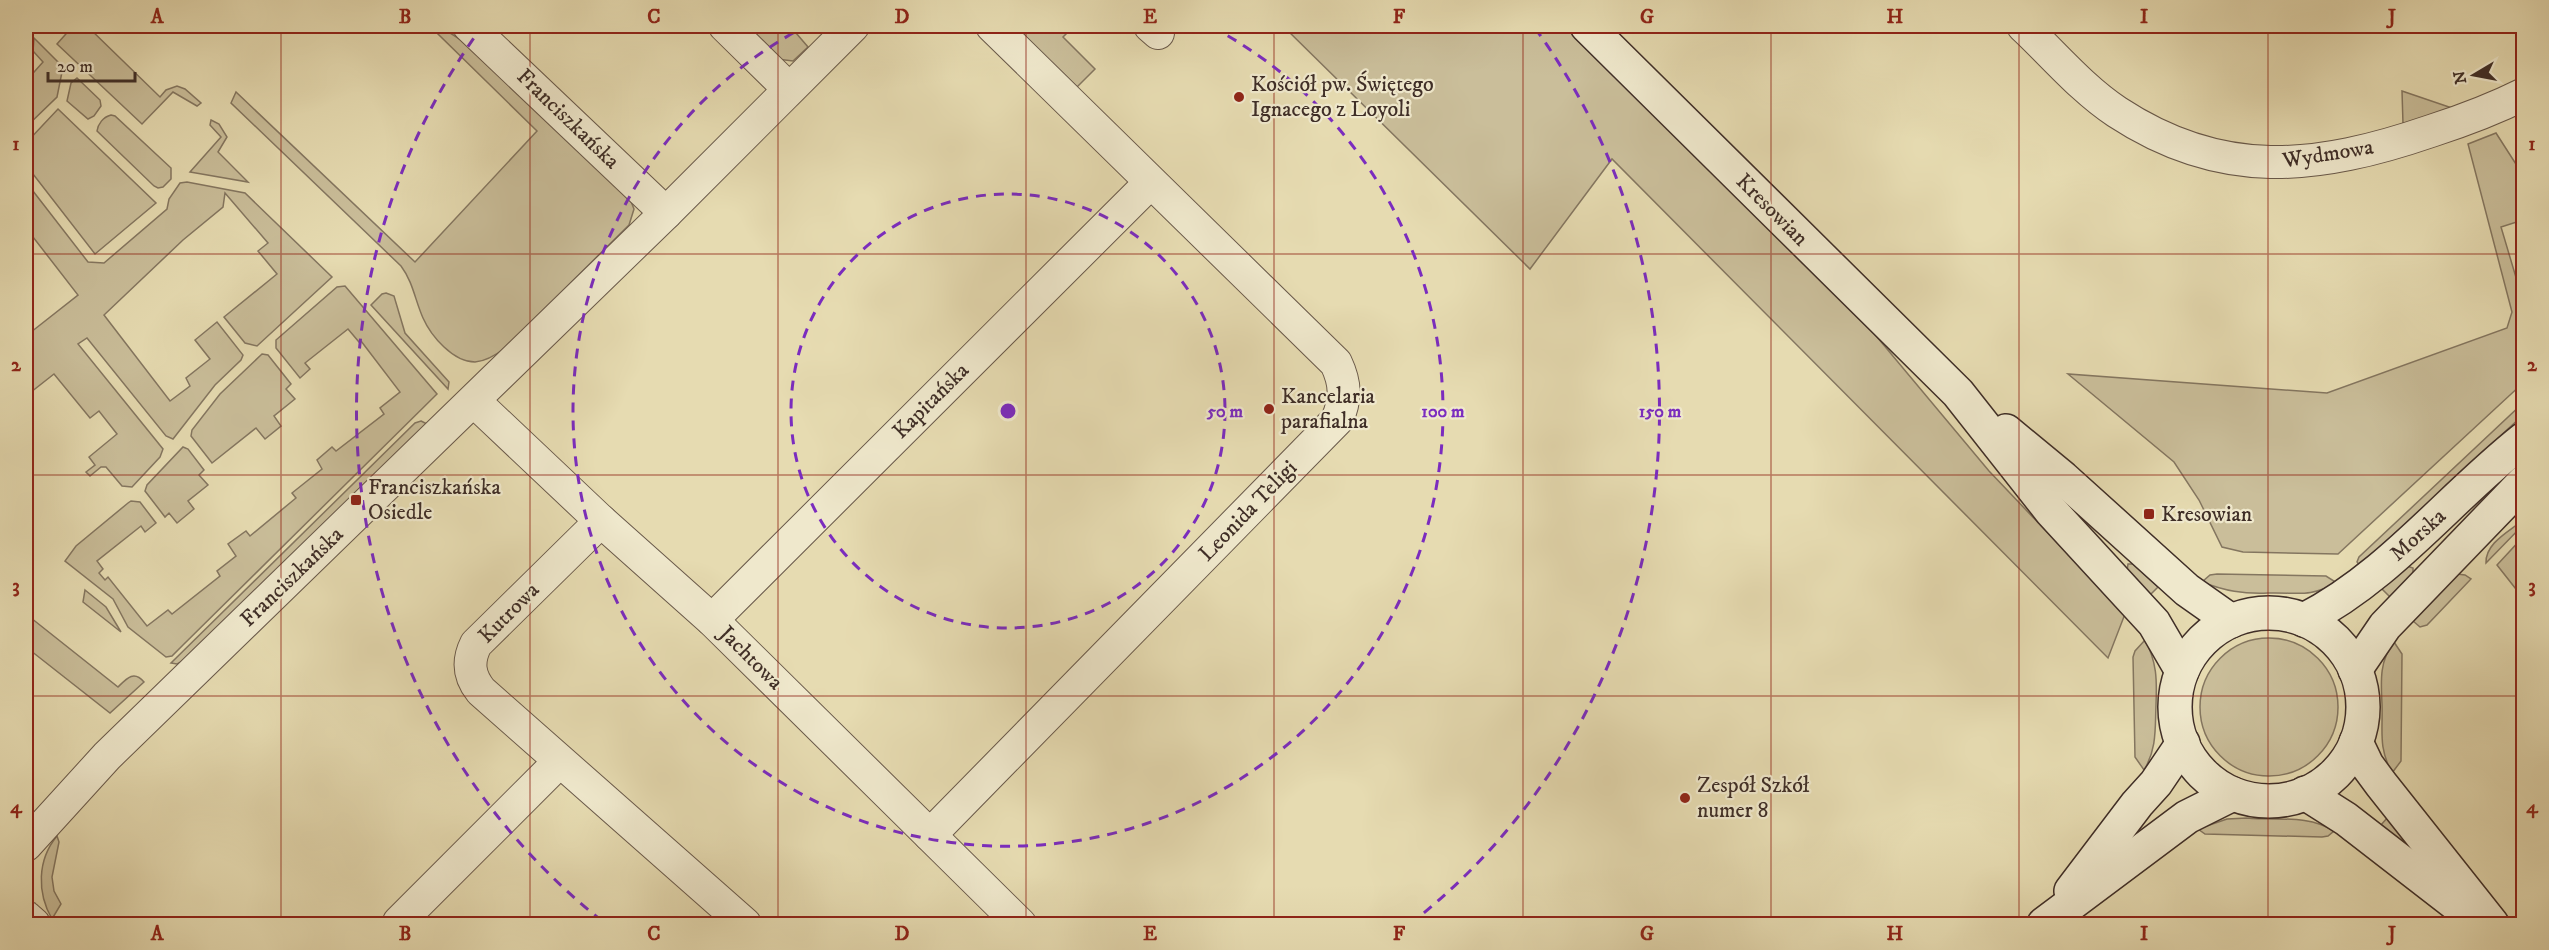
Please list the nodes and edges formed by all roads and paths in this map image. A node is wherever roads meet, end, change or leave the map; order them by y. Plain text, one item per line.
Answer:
1 (469, 26) edge
2 (724, 26) edge
3 (853, 26) edge
4 (992, 26) edge
5 (1587, 26) edge
6 (2024, 26) edge
7 (789, 89) junction
8 (2523, 94) edge
9 (1150, 183) junction
10 (666, 213) junction
11 (1958, 393) junction
12 (474, 401) junction
13 (2523, 439) edge
14 (2523, 482) edge
15 (601, 521) junction
16 (712, 620) junction
17 (2304, 620) junction
18 (2231, 621) junction
19 (2355, 670) junction
20 (2182, 671) junction
21 (2355, 742) junction
22 (2183, 743) junction
23 (559, 762) junction
24 (2305, 793) junction
25 (2233, 794) junction
26 (930, 835) junction
27 (26, 845) edge
28 (26, 917) edge
29 (399, 922) dead end
30 (2047, 922) edge
31 (34, 924) edge
32 (745, 924) edge
33 (1020, 924) edge
34 (2483, 924) edge
35 (2492, 924) edge

1 - 10 street, Franciszkańska
2 - 7 street
3 - 7 street, Franciszkańska
4 - 9 street, Leonida Teligi
5 - 11 main road, Kresowian
6 - 8 street, Wydmowa
7 - 10 street, Franciszkańska
9 - 16 street, Kapitańska
9 - 26 street, Leonida Teligi
10 - 12 street, Franciszkańska
11 - 18 main road, Kresowian
11 - 20 main road, Kresowian
12 - 15 street, Jachtowa
12 - 27 street, Franciszkańska
13 - 17 main road, Morska
14 - 19 main road, Morska
15 - 16 street, Jachtowa
15 - 23 street, Kutrowa
16 - 26 street, Jachtowa
17 - 18 main road
17 - 19 main road
18 - 20 main road
19 - 21 main road
20 - 22 main road
21 - 24 main road
21 - 35 main road
22 - 25 main road
22 - 30 main road
23 - 29 street
23 - 32 street, Kutrowa
24 - 25 main road
24 - 34 main road
25 - 30 main road
26 - 33 street, Jachtowa
28 - 31 street

